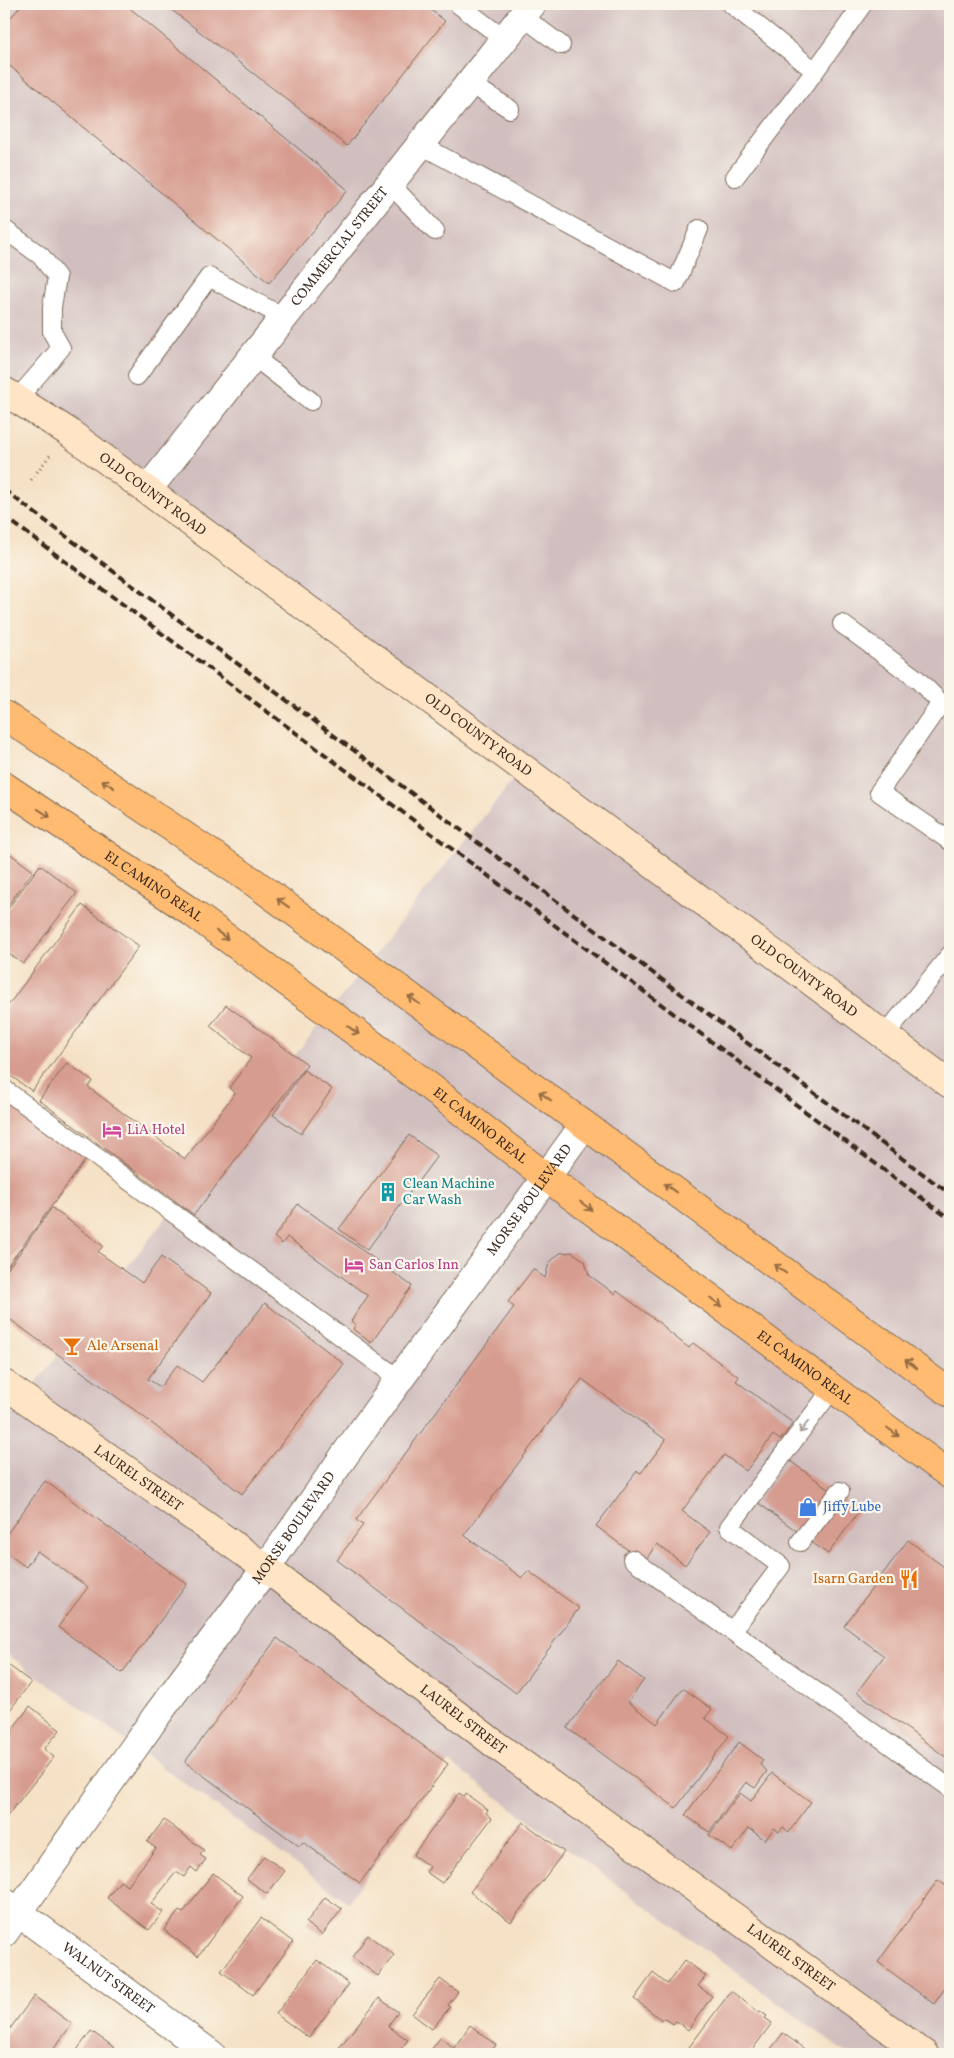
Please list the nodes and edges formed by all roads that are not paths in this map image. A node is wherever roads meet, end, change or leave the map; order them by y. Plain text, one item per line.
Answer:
1 (458, 4) edge
2 (732, 4) edge
3 (863, 4) edge
4 (527, 10) edge
5 (504, 39) junction
6 (561, 45) dead end
7 (815, 71) junction
8 (469, 83) junction
9 (510, 109) dead end
10 (421, 145) junction
11 (735, 177) dead end
12 (390, 184) junction
13 (4, 229) edge
14 (699, 229) dead end
15 (435, 232) dead end
16 (284, 318) junction
17 (254, 357) junction
18 (136, 376) dead end
19 (10, 395) edge
20 (311, 400) dead end
21 (148, 489) junction
22 (842, 624) dead end
23 (4, 715) edge
24 (4, 786) edge
25 (950, 841) edge
26 (950, 955) edge
27 (884, 1036) junction
28 (950, 1084) edge
29 (4, 1089) edge
30 (584, 1125) junction
31 (546, 1177) junction
32 (400, 1380) junction
33 (4, 1384) edge
34 (833, 1388) junction
35 (950, 1393) edge
36 (950, 1475) edge
37 (840, 1491) dead end
38 (800, 1542) dead end
39 (632, 1559) dead end
40 (266, 1568) junction
41 (732, 1631) junction
42 (950, 1788) edge
43 (8, 1916) edge
44 (211, 2054) edge
45 (924, 2054) edge

1 - 5 lane
2 - 7 lane
3 - 7 lane
4 - 5 street, COMMERCIAL STREET
4 - 6 lane
5 - 8 street, COMMERCIAL STREET
7 - 11 lane
8 - 9 lane
8 - 10 street, COMMERCIAL STREET
10 - 12 street, COMMERCIAL STREET
10 - 14 lane
12 - 15 lane
12 - 16 street, COMMERCIAL STREET
13 - 19 lane
16 - 17 street, COMMERCIAL STREET
16 - 18 lane
17 - 20 lane
17 - 21 street, COMMERCIAL STREET
19 - 21 main road, OLD COUNTY ROAD
21 - 27 main road, OLD COUNTY ROAD
22 - 25 lane
30 -> 23 main road
24 -> 31 main road, EL CAMINO REAL
26 - 27 lane
27 - 28 main road, OLD COUNTY ROAD
29 - 32 lane
30 - 31 street, MORSE BOULEVARD
35 -> 30 main road
31 - 32 street, MORSE BOULEVARD
31 -> 34 main road, EL CAMINO REAL
32 - 40 street, MORSE BOULEVARD
33 - 40 main road, LAUREL STREET
34 -> 36 main road, EL CAMINO REAL
34 -> 41 lane
37 - 38 lane
39 - 41 lane
40 - 43 street, MORSE BOULEVARD
40 - 45 main road, LAUREL STREET
41 - 42 lane
43 - 44 street, WALNUT STREET

